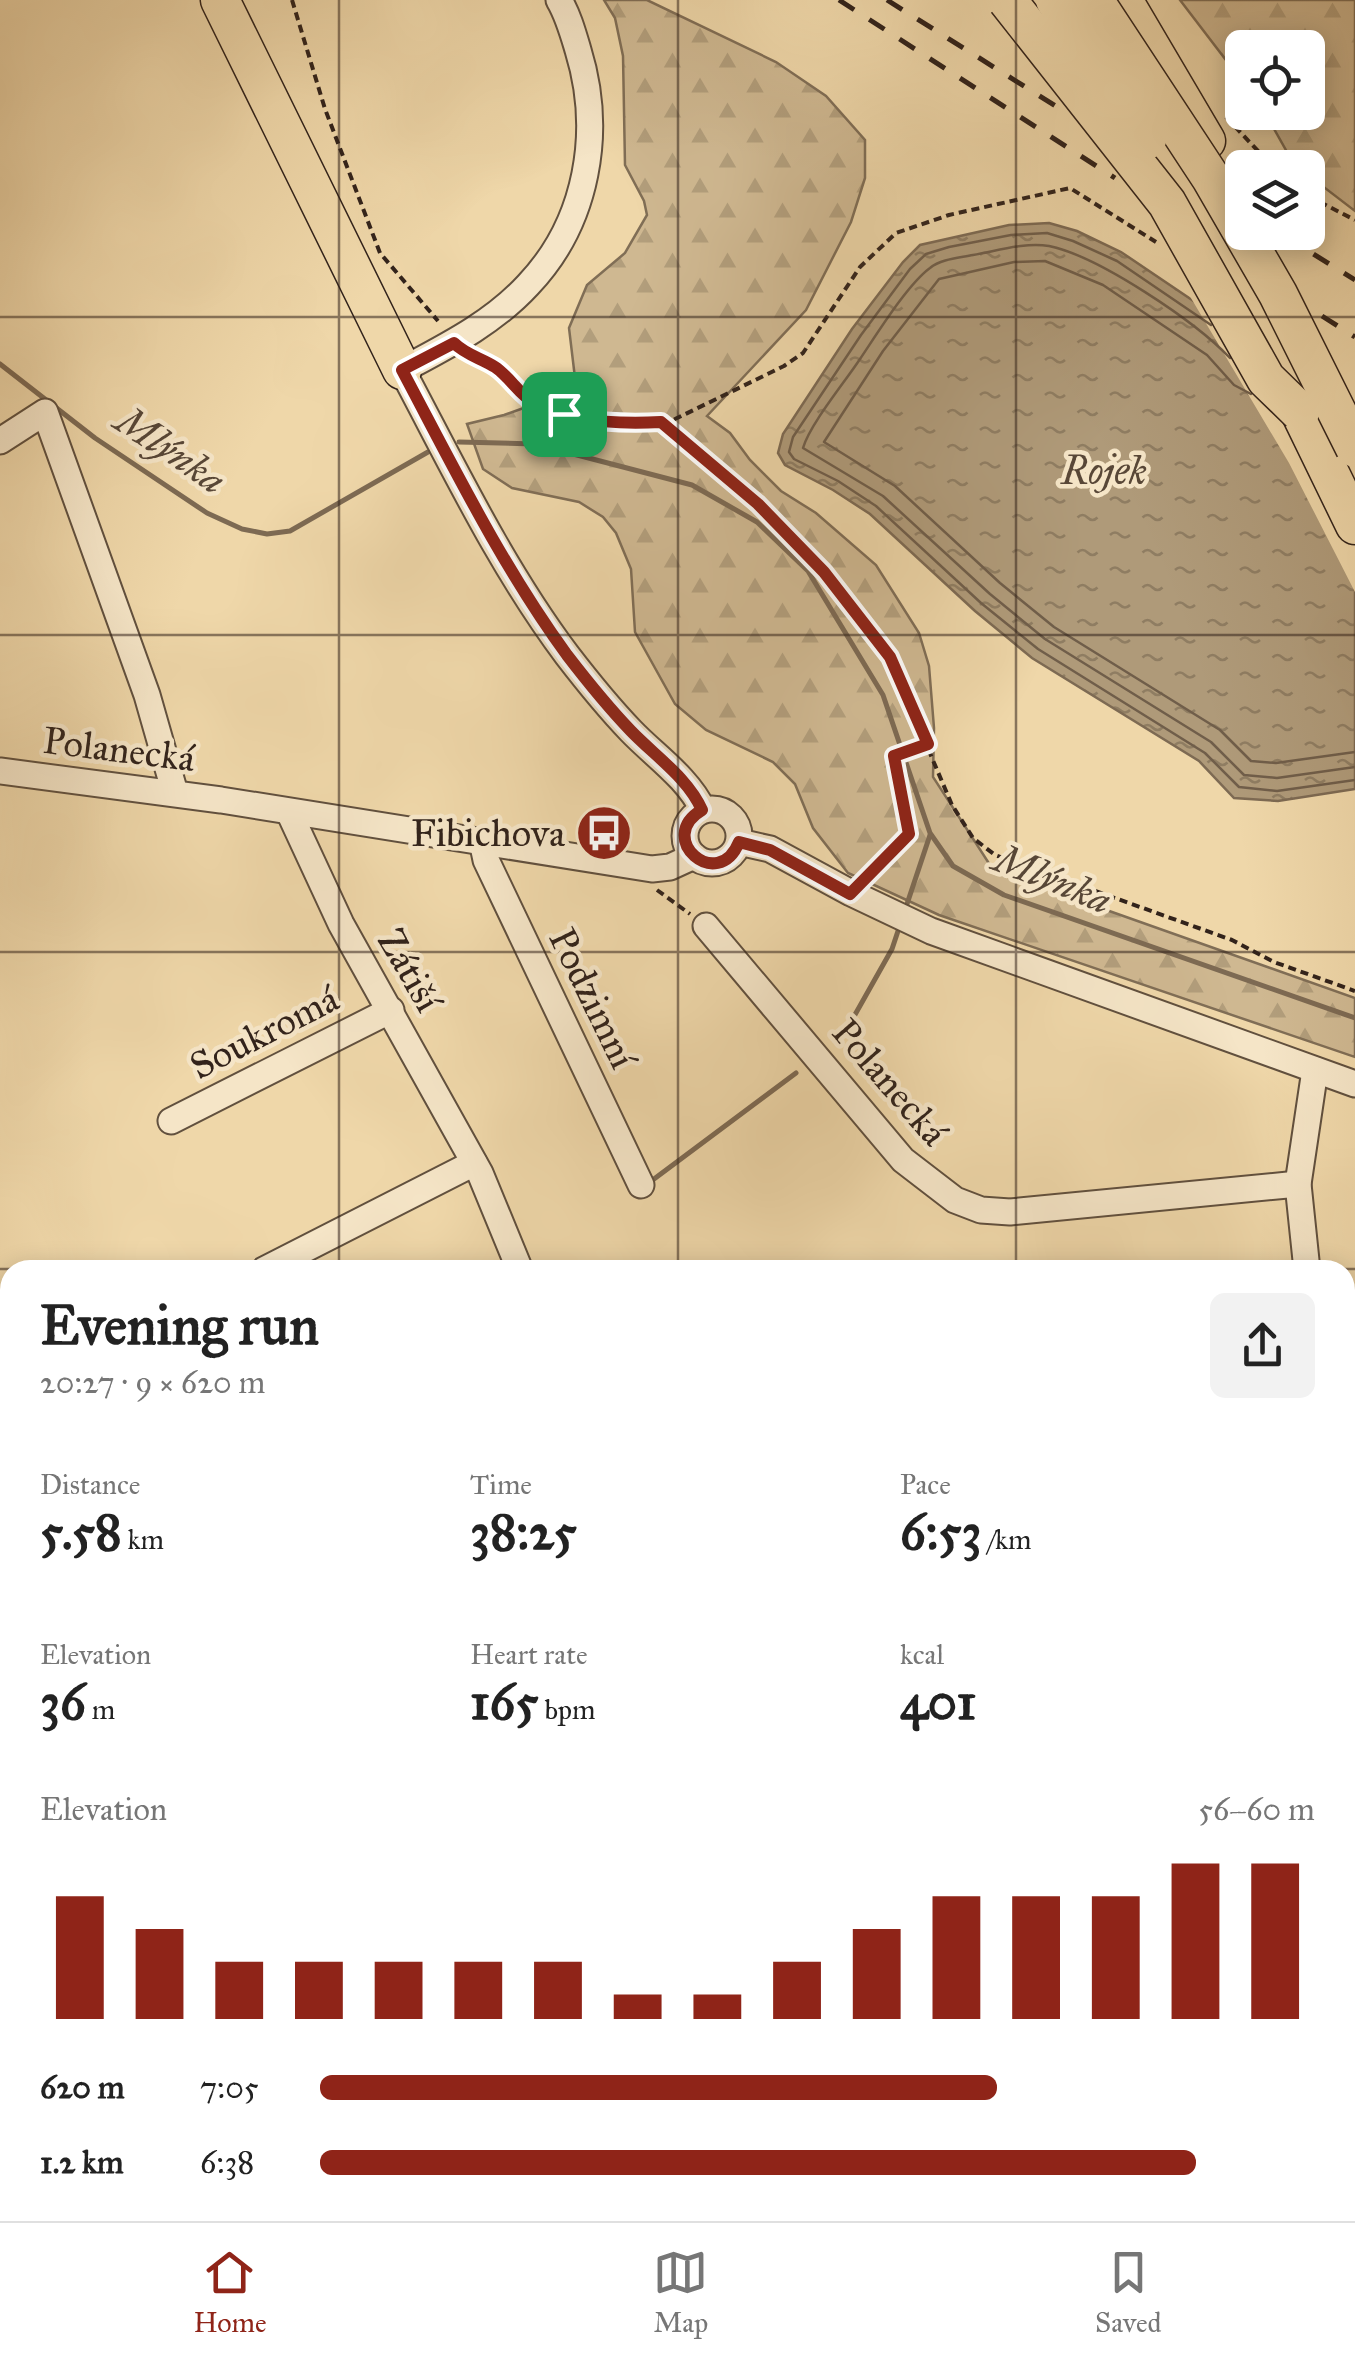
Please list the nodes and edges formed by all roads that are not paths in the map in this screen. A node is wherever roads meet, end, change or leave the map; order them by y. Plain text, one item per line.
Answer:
1 (220, 0) edge
2 (243, 0) edge
3 (559, 0) edge
4 (1007, 0) edge
5 (1055, 0) edge
6 (1094, 0) edge
7 (1123, 0) edge
8 (1225, 175) edge
9 (322, 203) junction
10 (1267, 250) edge
11 (1278, 294) junction
12 (402, 370) junction
13 (1300, 412) junction
14 (0, 442) edge
15 (1355, 448) edge
16 (1355, 525) edge
17 (0, 771) edge
18 (175, 793) junction
19 (702, 810) junction
20 (289, 812) junction
21 (482, 841) junction
22 (739, 842) junction
23 (694, 856) junction
24 (706, 926) road end
25 (391, 1010) junction
26 (1315, 1070) junction
27 (1355, 1084) edge
28 (171, 1122) dead end
29 (474, 1162) junction
30 (1298, 1184) junction
31 (641, 1185) dead end
32 (283, 1260) edge
33 (516, 1260) edge
34 (1306, 1260) edge

1 - 9 highway
2 - 9 highway
3 - 12 street
4 - 13 highway, bridge
5 - 13 highway, bridge
6 - 11 highway, bridge
7 - 8 highway
9 - 12 highway
10 - 11 highway, bridge
11 - 15 highway, bridge
12 - 19 street
13 - 16 highway
14 - 18 street
17 - 18 street, Polanecká
18 - 20 street, Polanecká
19 - 22 street
19 - 23 street
20 - 21 street, Polanecká
20 - 25 street, Zátiší
21 - 23 street, Polanecká
21 - 31 street, Podzimní
22 - 23 street
22 - 26 street
24 - 30 street, Polanecká
25 - 28 street, Soukromá
25 - 29 street, Zátiší
26 - 27 street
26 - 30 street
29 - 32 street
29 - 33 street, Zátiší
30 - 34 street

